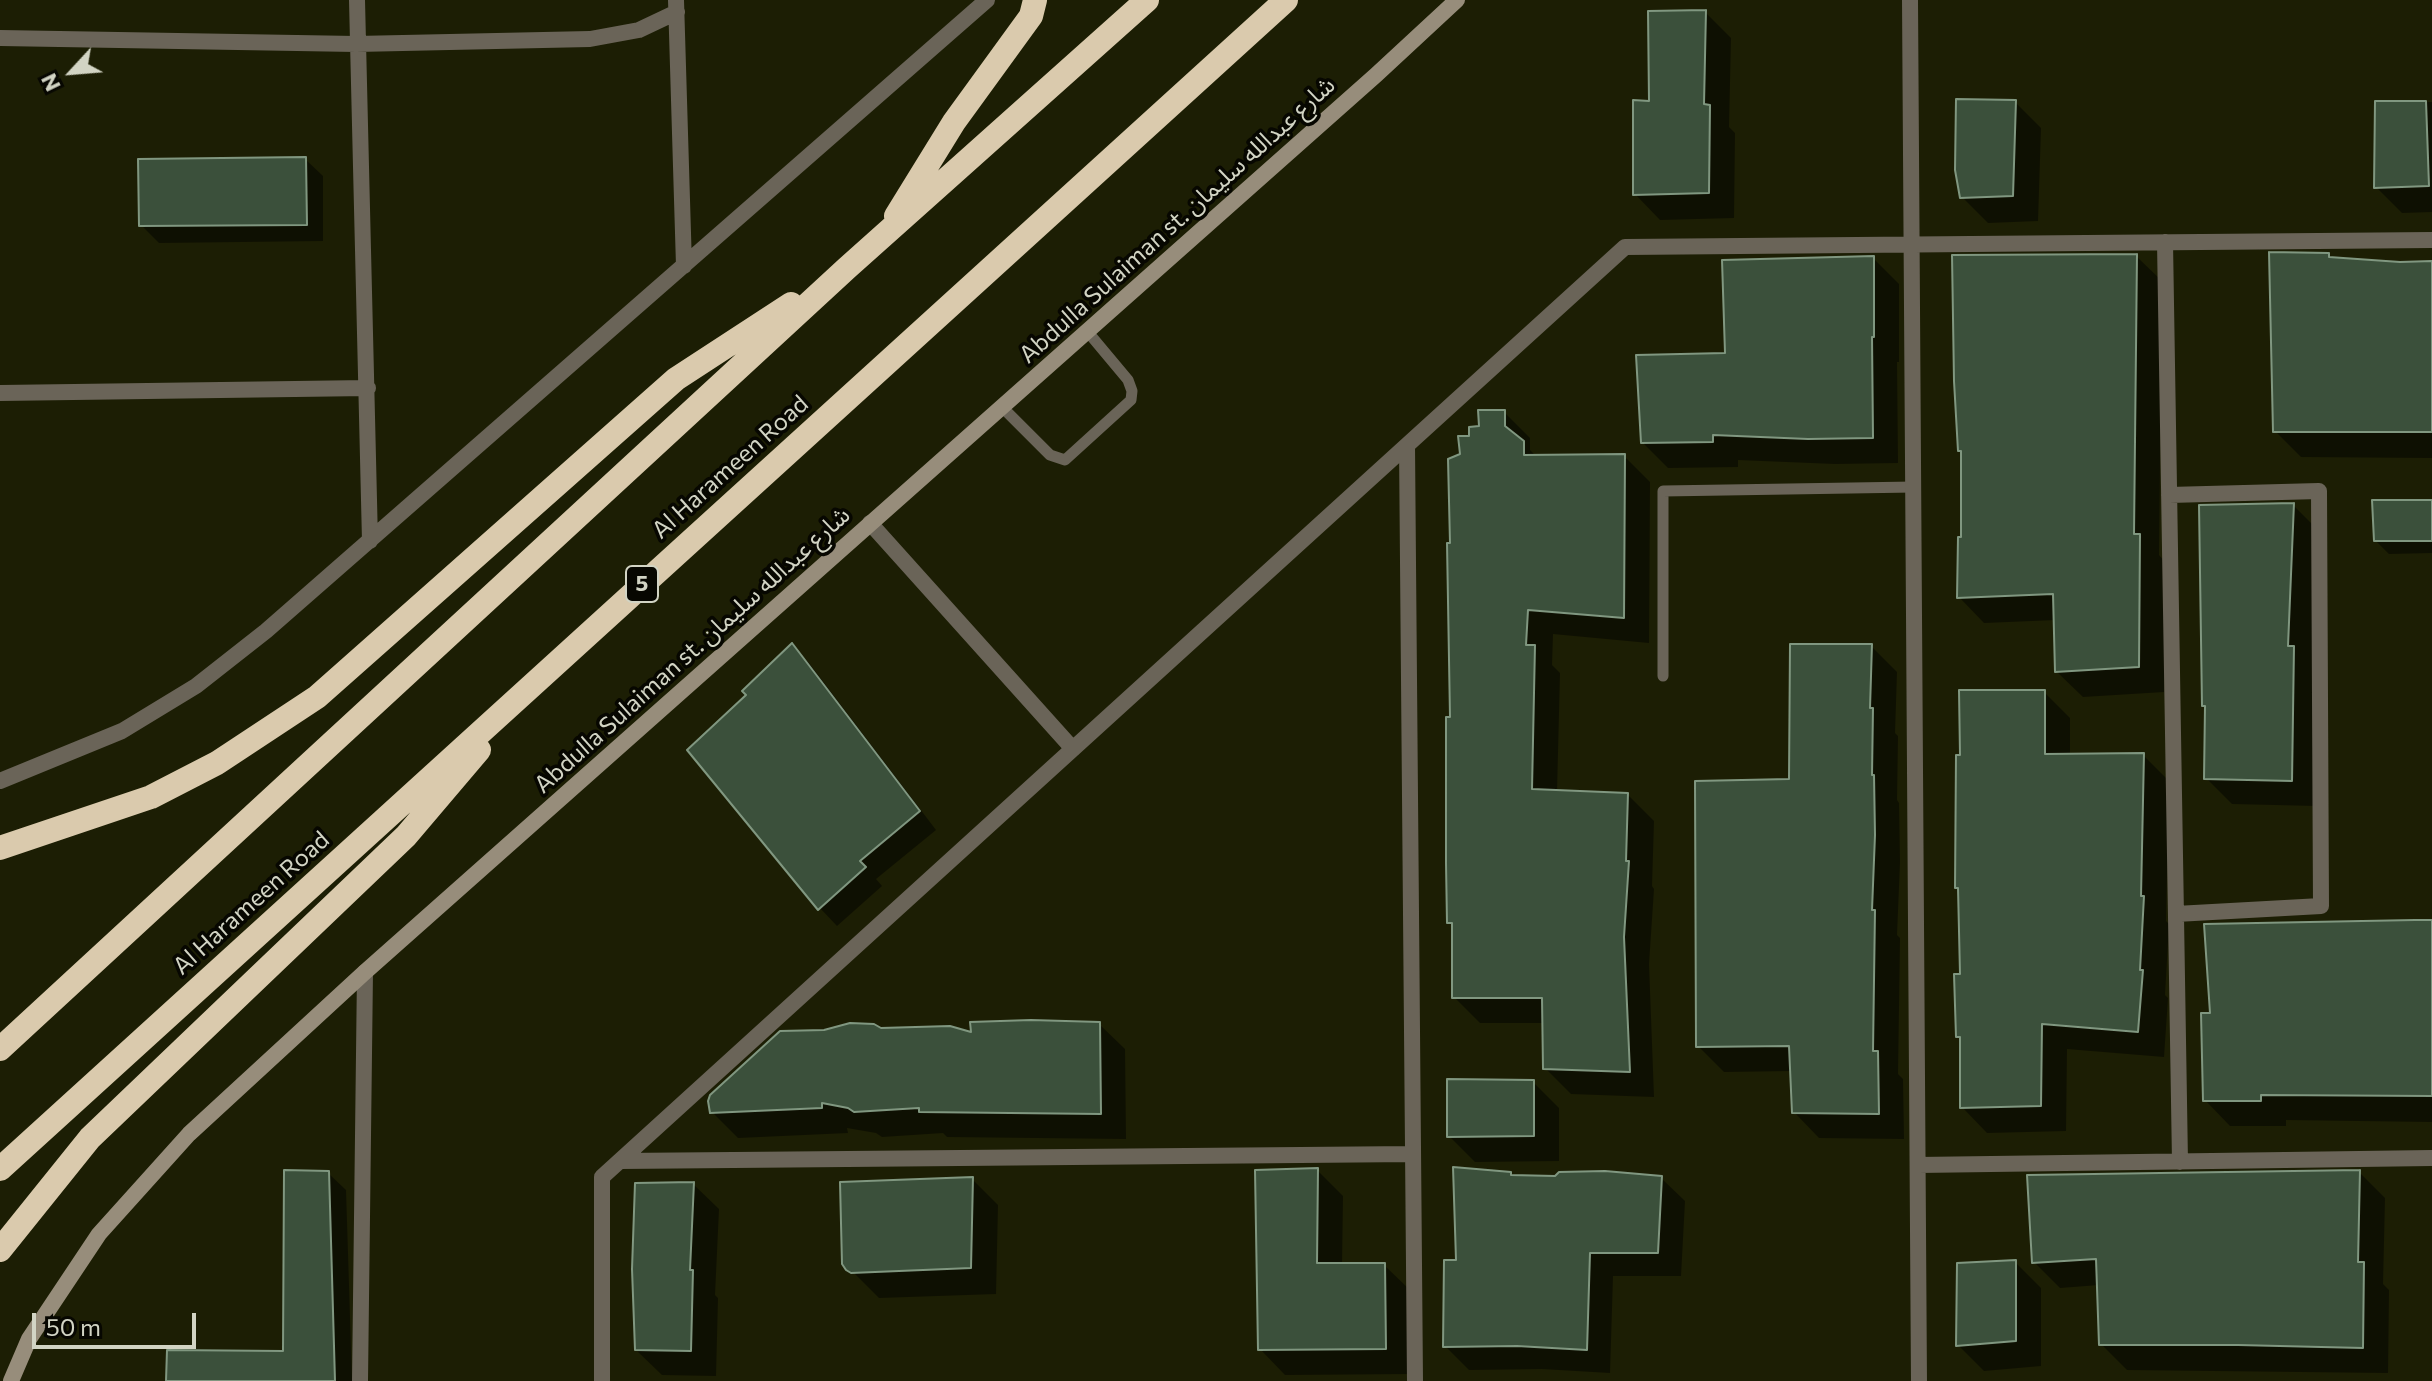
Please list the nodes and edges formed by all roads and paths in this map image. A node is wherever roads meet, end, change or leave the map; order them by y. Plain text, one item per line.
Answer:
1 (357, 0) edge
2 (987, 0) edge
3 (1035, 0) edge
4 (1147, 0) edge
5 (1286, 0) edge
6 (1457, 0) edge
7 (1910, 0) edge
8 (677, 6) edge
9 (0, 38) edge
10 (356, 44) junction
11 (2432, 240) edge
12 (880, 241) junction
13 (2165, 242) junction
14 (1912, 245) junction
15 (684, 266) junction
16 (847, 268) junction
17 (1087, 331) junction
18 (368, 388) junction
19 (0, 393) edge
20 (1002, 407) junction
21 (1407, 445) junction
22 (1914, 487) junction
23 (2169, 495) junction
24 (870, 523) junction
25 (370, 541) junction
26 (541, 676) junction
27 (1663, 676) dead end
28 (1073, 749) junction
29 (0, 781) edge
30 (0, 848) edge
31 (2176, 914) junction
32 (365, 972) junction
33 (0, 1049) edge
34 (1413, 1154) junction
35 (2432, 1158) edge
36 (620, 1161) junction
37 (2180, 1162) junction
38 (1918, 1165) junction
39 (0, 1169) edge
40 (0, 1250) edge
41 (11, 1381) edge
42 (360, 1381) edge
43 (602, 1381) edge
44 (1415, 1381) edge
45 (1919, 1381) edge

1 - 10 street
2 - 15 street
3 - 12 highway
4 - 12 highway
5 - 26 highway, Al Harameen Road / 5
6 - 17 main road, Abdulla Sulaiman st. شارع عبدالله سليمان
7 - 14 street
8 - 10 street
8 - 15 street
9 - 10 street
10 - 18 street
11 - 13 street
12 - 16 highway
13 - 14 street
13 - 23 street
14 - 21 street
14 - 22 street
15 - 25 street
16 - 30 highway
16 - 33 highway
17 - 20 main road, Abdulla Sulaiman st. شارع عبدالله سليمان
17 - 20 lane
18 - 19 street
18 - 25 street
20 - 24 main road, Abdulla Sulaiman st. شارع عبدالله سليمان
21 - 28 street
21 - 34 street
22 - 27 lane
22 - 38 street
23 - 31 street
23 - 31 street
24 - 28 street
24 - 32 main road, Abdulla Sulaiman st. شارع عبدالله سليمان
25 - 29 street
26 - 39 highway, Al Harameen Road / 5
26 - 40 highway
28 - 36 street
31 - 37 street
32 - 41 main road, Abdulla Sulaiman st. شارع عبدالله سليمان
32 - 42 street
34 - 36 street
34 - 44 street
35 - 37 street
36 - 43 street
37 - 38 street
38 - 45 street

